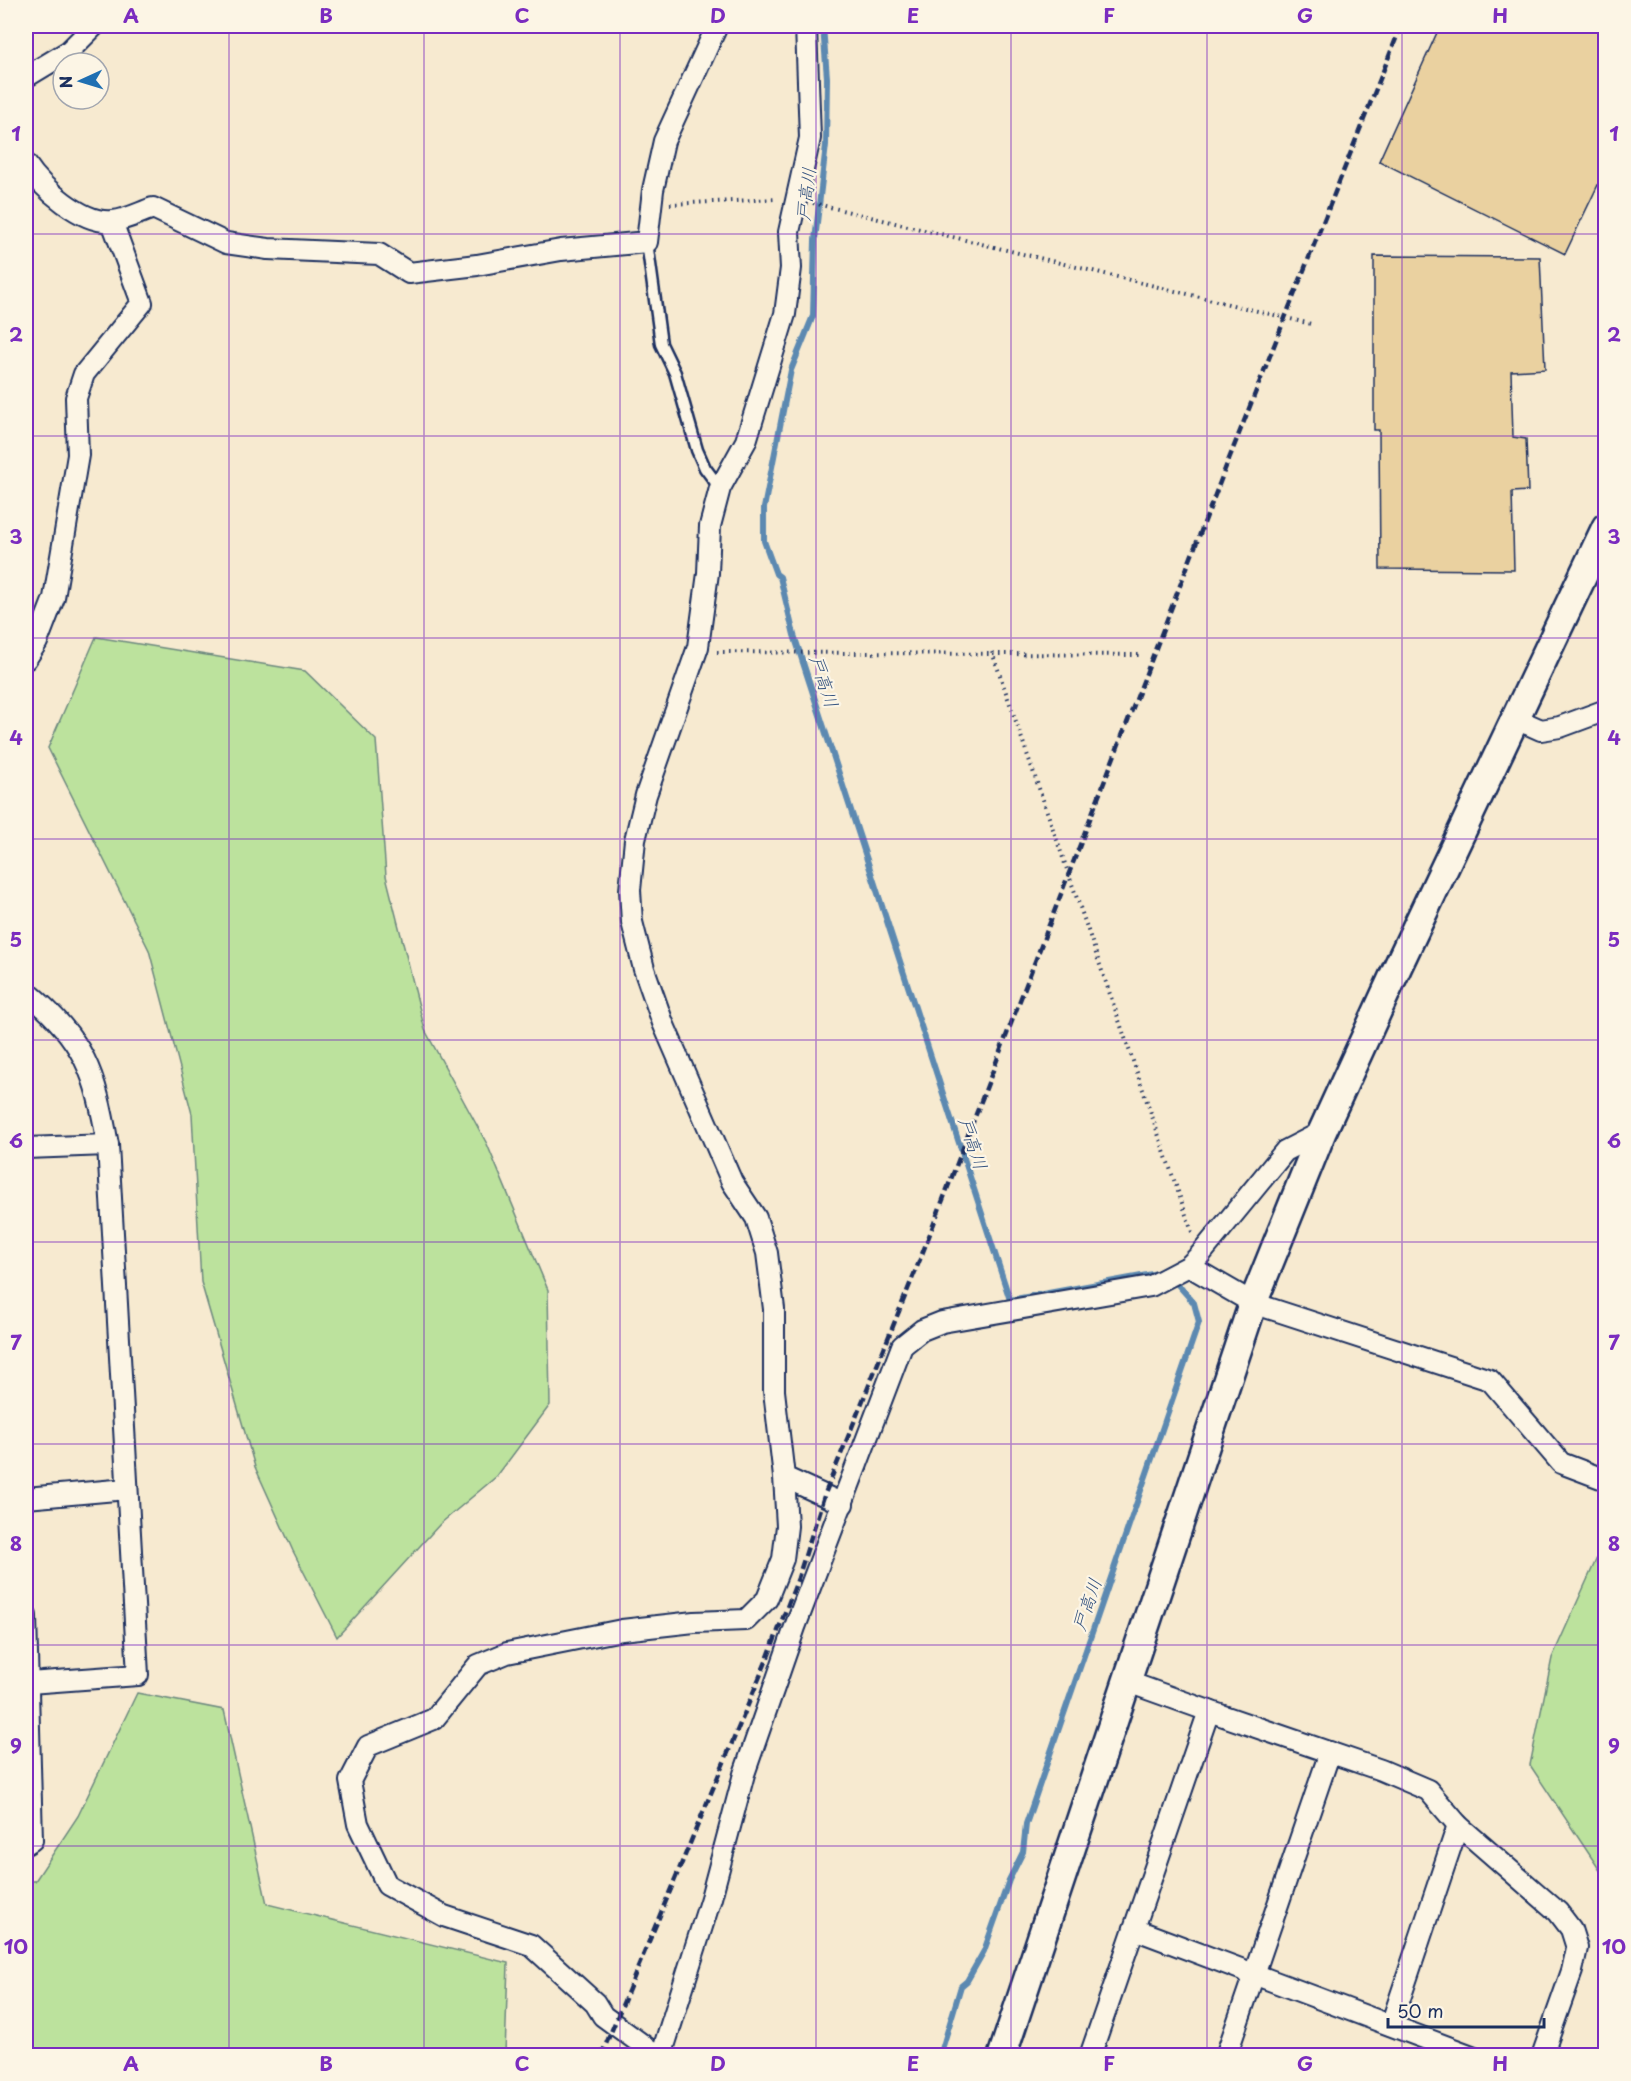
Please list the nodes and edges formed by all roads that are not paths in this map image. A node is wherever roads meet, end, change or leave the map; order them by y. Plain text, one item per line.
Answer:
1 (93, 26) edge
2 (717, 26) edge
3 (806, 26) edge
4 (26, 76) edge
5 (26, 164) edge
6 (112, 222) junction
7 (647, 242) junction
8 (720, 488) junction
9 (1605, 527) edge
10 (26, 659) edge
11 (1605, 710) edge
12 (1516, 718) junction
13 (26, 992) edge
14 (1322, 1132) junction
15 (108, 1145) junction
16 (26, 1148) edge
17 (1194, 1261) junction
18 (1253, 1303) junction
19 (783, 1477) junction
20 (1605, 1480) edge
21 (127, 1489) junction
22 (26, 1498) edge
23 (843, 1504) junction
24 (26, 1616) edge
25 (1128, 1682) junction
26 (29, 1683) junction
27 (1209, 1711) junction
28 (1330, 1752) junction
29 (1458, 1825) junction
30 (26, 1844) edge
31 (1134, 1929) junction
32 (1255, 1973) junction
33 (1391, 2025) junction
34 (659, 2055) edge
35 (1002, 2055) edge
36 (1090, 2055) edge
37 (1226, 2055) edge
38 (1472, 2055) edge
39 (1542, 2055) edge

1 - 4 street
2 - 7 street
3 - 8 street
5 - 6 street
6 - 7 street
6 - 10 street
7 - 8 lane
8 - 19 street
9 - 12 street
11 - 12 street
12 - 14 street
13 - 15 street
14 - 17 street
14 - 18 street
15 - 16 street
15 - 21 street
17 - 18 street
17 - 23 street
18 - 20 street
18 - 25 street
19 - 23 street
19 - 34 street
21 - 22 street
21 - 26 street
23 - 34 street
24 - 26 street
25 - 27 street
25 - 35 street
26 - 30 street
27 - 28 street
27 - 31 street
28 - 29 street
28 - 32 street
29 - 33 street
29 - 39 street
31 - 32 street
31 - 36 street
32 - 33 street
32 - 37 street
33 - 38 street

